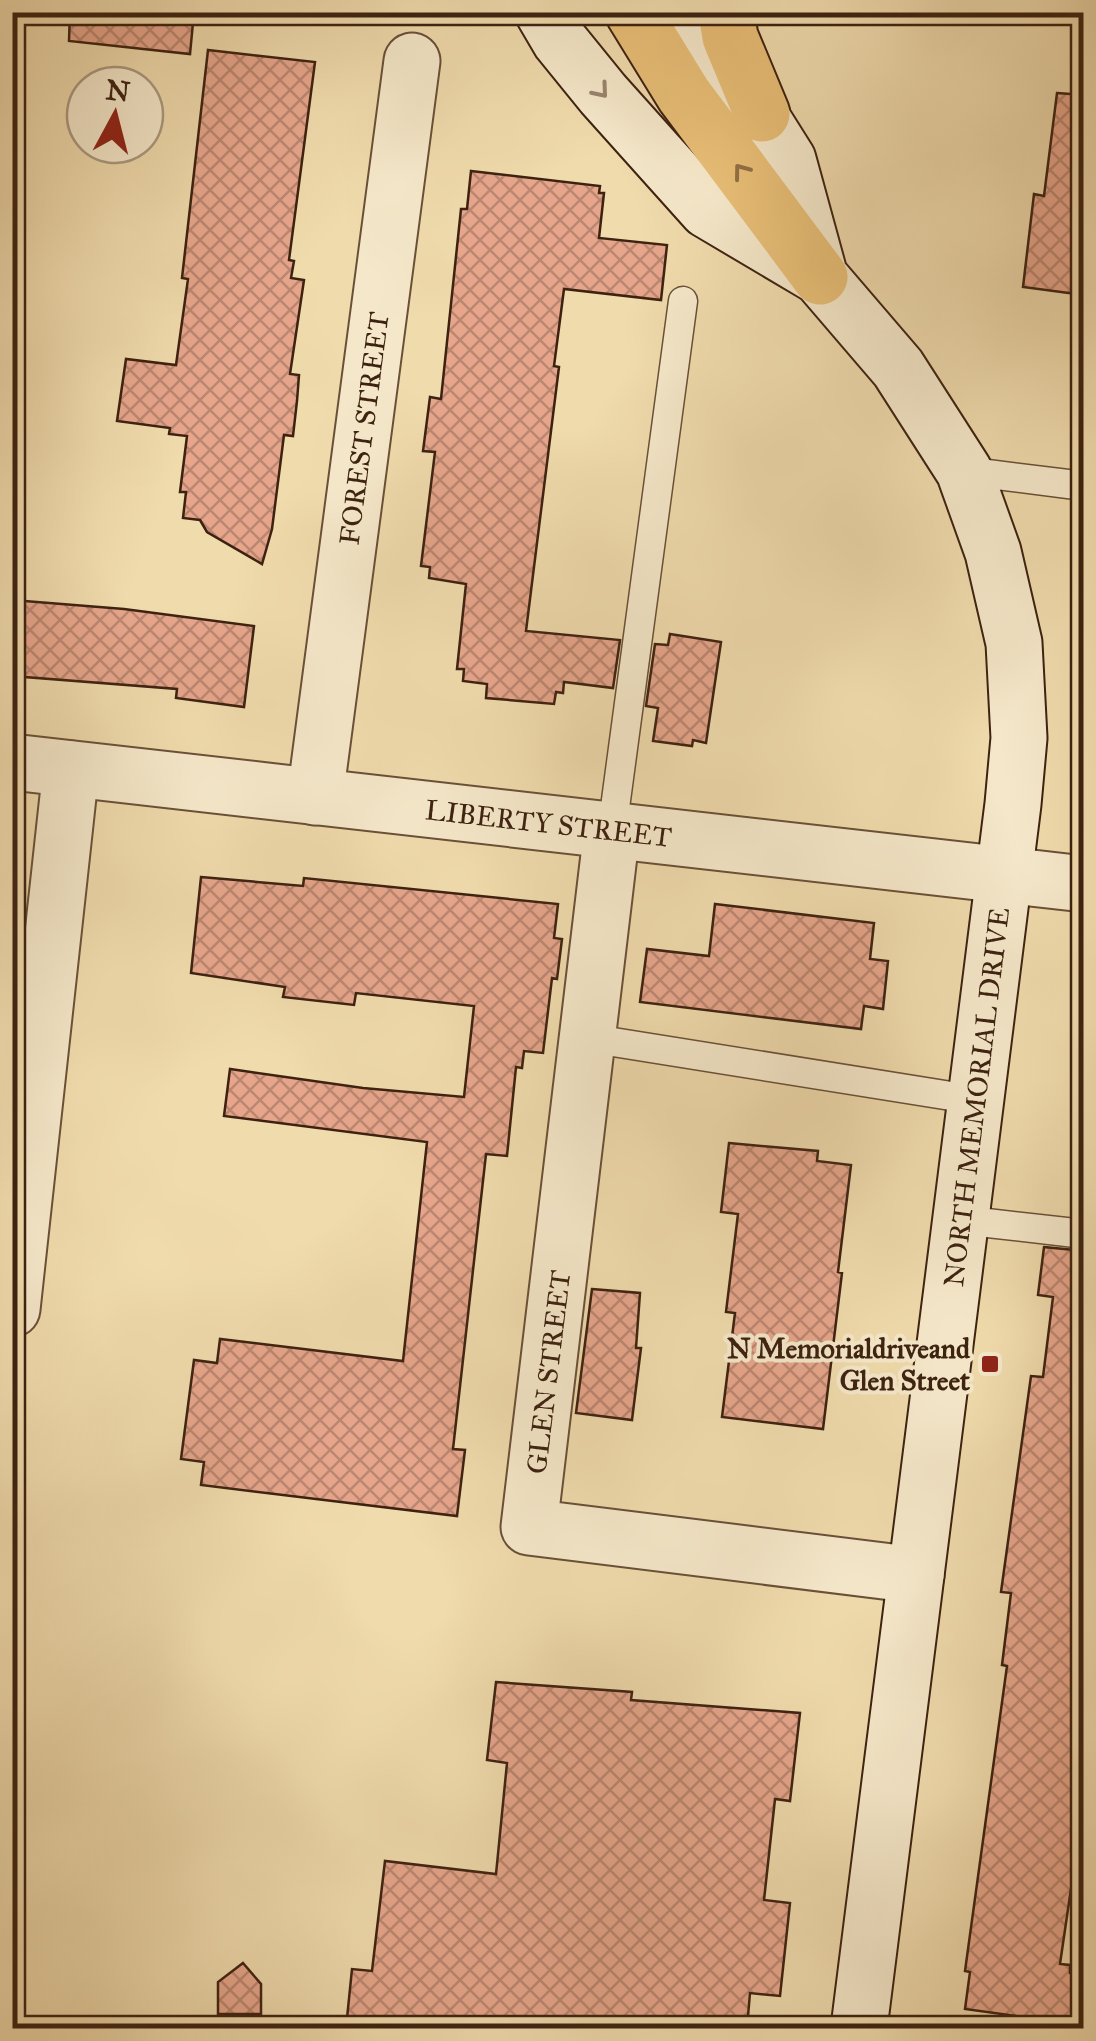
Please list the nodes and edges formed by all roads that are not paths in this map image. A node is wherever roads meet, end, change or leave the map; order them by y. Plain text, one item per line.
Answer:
1 (543, 12) edge
2 (633, 12) edge
3 (695, 12) edge
4 (726, 12) edge
5 (412, 61) dead end
6 (762, 114) junction
7 (820, 277) junction
8 (682, 301) dead end
9 (964, 471) junction
10 (1084, 486) edge
11 (12, 762) edge
12 (71, 769) junction
13 (315, 796) junction
14 (612, 830) junction
15 (1004, 875) junction
16 (1084, 884) edge
17 (588, 1038) junction
18 (976, 1100) junction
19 (961, 1220) junction
20 (1084, 1234) edge
21 (12, 1309) edge
22 (916, 1574) junction
23 (860, 2028) edge

1 -> 7 street, NORTH MEMORIAL DRIVE
7 -> 2 main road
3 - 6 street, NORTH MEMORIAL DRIVE
4 - 6 main road
5 - 13 street, FOREST STREET
6 - 7 street, NORTH MEMORIAL DRIVE
7 - 9 street, NORTH MEMORIAL DRIVE
8 - 14 lane
9 - 10 lane
9 - 15 street, NORTH MEMORIAL DRIVE
11 - 12 street, LIBERTY STREET
12 - 13 street, LIBERTY STREET
12 - 21 street
13 - 14 street, LIBERTY STREET
14 - 15 street, LIBERTY STREET
14 - 17 street, GLEN STREET
15 - 16 street, LIBERTY STREET
15 - 18 street, NORTH MEMORIAL DRIVE
17 - 18 lane
17 - 22 street, GLEN STREET
18 - 19 street, NORTH MEMORIAL DRIVE
19 - 20 lane
19 - 22 street, NORTH MEMORIAL DRIVE
22 - 23 street, NORTH MEMORIAL DRIVE

